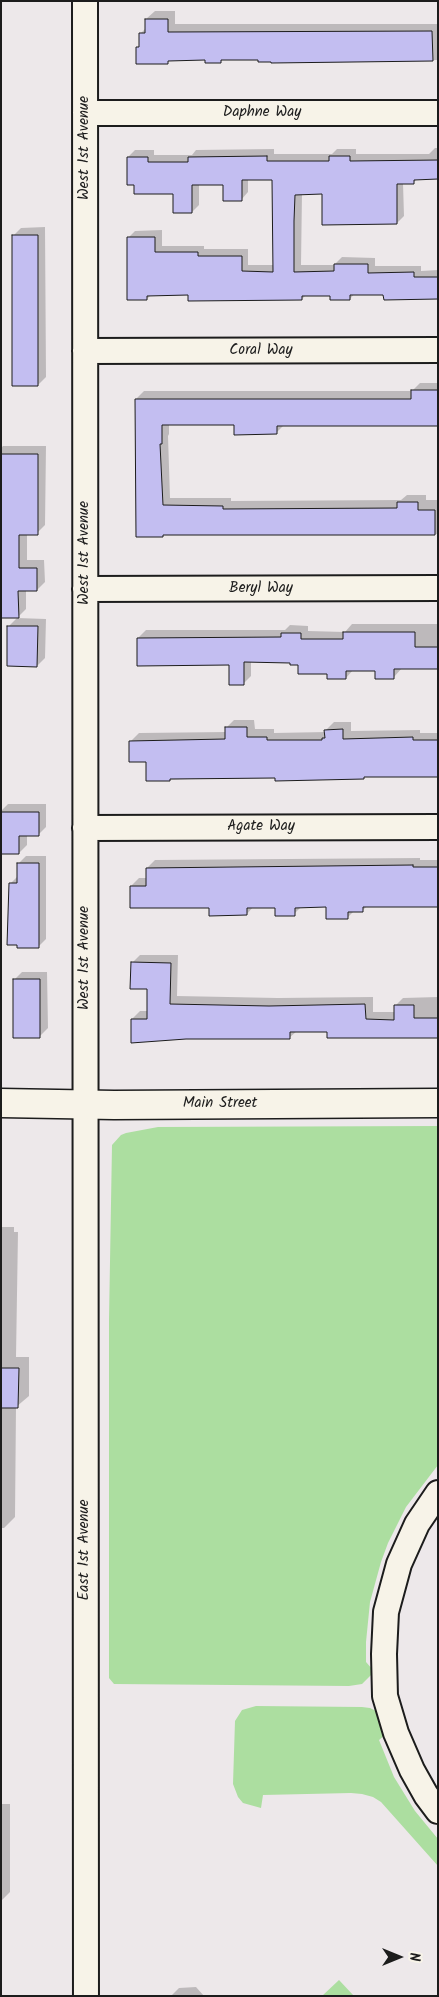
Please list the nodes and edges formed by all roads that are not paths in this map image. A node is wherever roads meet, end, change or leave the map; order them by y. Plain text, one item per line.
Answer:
1 (85, 1) edge
2 (438, 112) edge
3 (85, 113) junction
4 (438, 350) edge
5 (85, 351) junction
6 (438, 588) edge
7 (85, 589) junction
8 (438, 827) edge
9 (85, 828) junction
10 (1, 1103) edge
11 (438, 1103) edge
12 (85, 1105) junction
13 (438, 1493) edge
14 (438, 1811) edge
15 (86, 1996) edge

1 - 3 street, West 1st Avenue
2 - 3 street, Daphne Way
3 - 5 street, West 1st Avenue
4 - 5 street, Coral Way
5 - 7 street, West 1st Avenue
6 - 7 street, Beryl Way
7 - 9 street, West 1st Avenue
8 - 9 street, Agate Way
9 - 12 street, West 1st Avenue
10 - 12 main road, Main Street
11 - 12 main road, Main Street
12 - 15 street, East 1st Avenue
13 - 14 street

